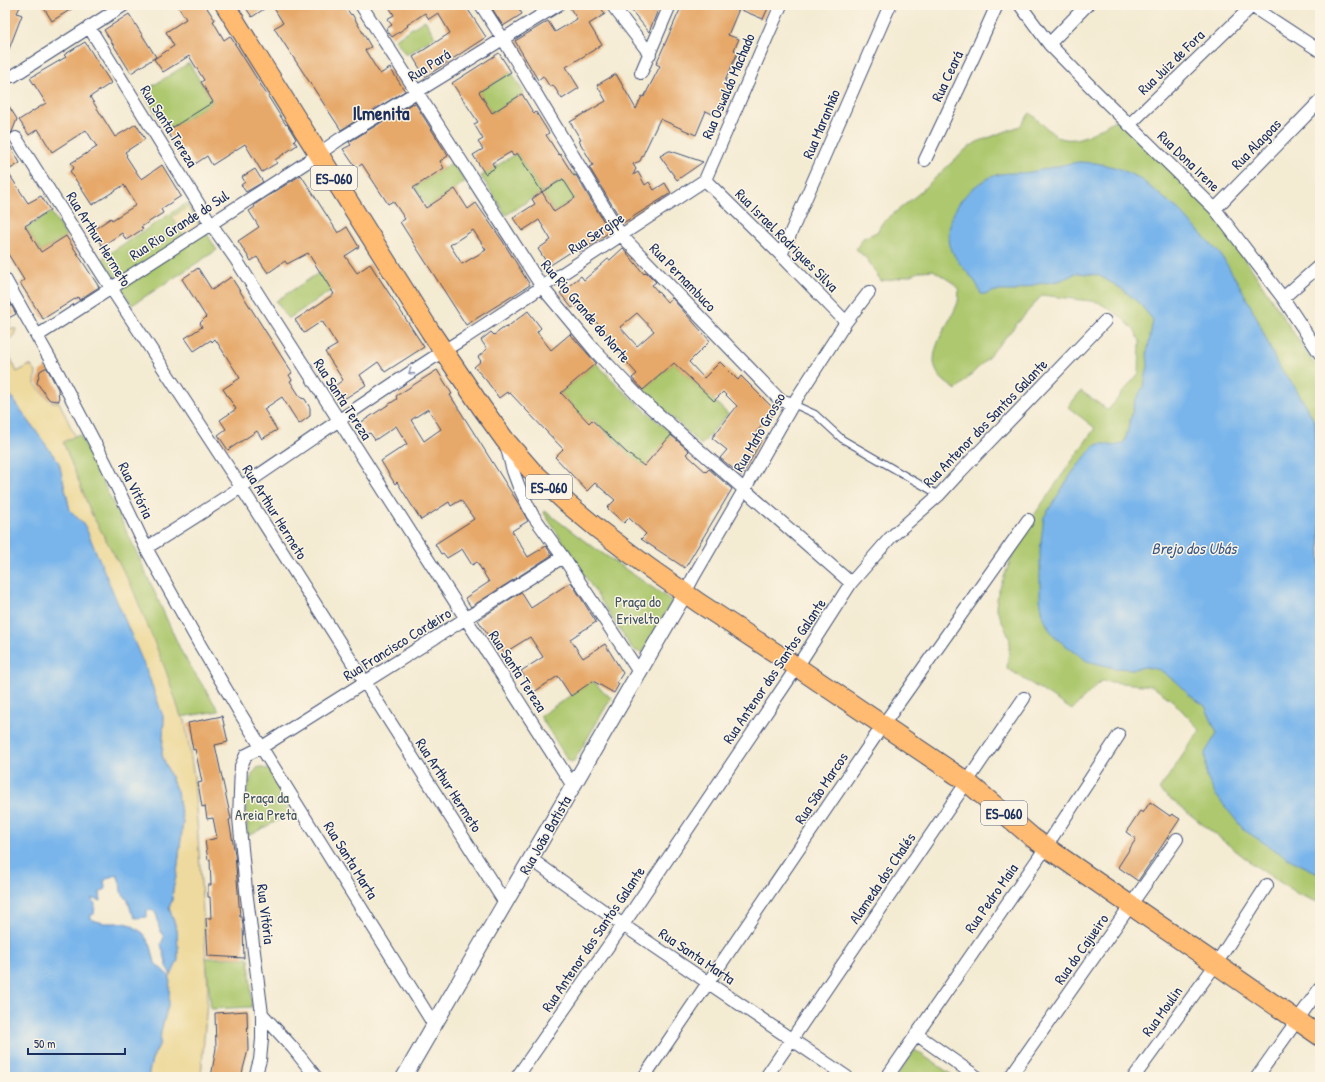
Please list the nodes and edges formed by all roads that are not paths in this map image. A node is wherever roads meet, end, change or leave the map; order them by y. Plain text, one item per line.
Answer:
1 (124, 5) edge
2 (225, 5) edge
3 (361, 5) edge
4 (481, 5) edge
5 (558, 5) edge
6 (612, 5) edge
7 (670, 5) edge
8 (781, 5) edge
9 (890, 5) edge
10 (997, 5) edge
11 (1020, 5) edge
12 (1087, 5) edge
13 (1251, 6) edge
14 (89, 27) junction
15 (503, 39) junction
16 (1049, 44) junction
17 (1320, 51) edge
18 (650, 54) junction
19 (641, 73) dead end
20 (13, 76) dead end
21 (417, 92) junction
22 (1320, 100) edge
23 (1129, 125) junction
24 (16, 138) dead end
25 (319, 154) junction
26 (925, 160) dead end
27 (705, 180) junction
28 (1215, 209) junction
29 (211, 224) junction
30 (621, 235) junction
31 (782, 255) junction
32 (1320, 265) edge
33 (5, 279) edge
34 (542, 287) junction
35 (111, 288) junction
36 (869, 292) dead end
37 (1283, 298) junction
38 (1106, 321) dead end
39 (846, 322) junction
40 (36, 336) junction
41 (444, 351) junction
42 (1320, 354) edge
43 (793, 404) junction
44 (338, 420) junction
45 (505, 440) junction
46 (241, 487) junction
47 (744, 490) junction
48 (939, 495) junction
49 (1028, 520) dead end
50 (146, 548) junction
51 (563, 557) junction
52 (851, 583) junction
53 (685, 593) junction
54 (465, 620) junction
55 (797, 667) junction
56 (639, 672) junction
57 (365, 684) junction
58 (1024, 698) dead end
59 (240, 713) joint
60 (884, 725) junction
61 (1119, 735) dead end
62 (262, 747) junction
63 (246, 755) joint
64 (967, 782) junction
65 (573, 786) junction
66 (1177, 839) dead end
67 (1046, 847) junction
68 (531, 859) junction
69 (1267, 885) dead end
70 (505, 903) junction
71 (1131, 906) junction
72 (623, 925) junction
73 (1216, 964) junction
74 (708, 982) junction
75 (1320, 988) edge
76 (262, 1014) junction
77 (1298, 1020) junction
78 (434, 1025) junction
79 (916, 1034) junction
80 (1320, 1036) edge
81 (792, 1039) junction
82 (255, 1077) edge
83 (316, 1077) edge
84 (404, 1077) edge
85 (517, 1077) edge
86 (644, 1077) edge
87 (766, 1077) edge
88 (848, 1077) edge
89 (887, 1077) edge
90 (977, 1077) edge
91 (1010, 1077) edge
92 (1134, 1077) edge
93 (1257, 1077) edge

1 - 14 street
2 - 25 main road, ES-060
3 - 21 street, Rua Rio Grande do Norte
4 - 15 street, Rua Pernambuco
5 - 15 street, Rua Pará
6 - 18 street
7 - 18 street
8 - 27 street, Rua Oswaldo Machado
9 - 31 street, Rua Maranhão
10 - 26 street, Rua Ceará
11 - 16 street, Rua Dona Irene
12 - 16 street
13 - 17 street
13 - 23 street, Rua Juiz de Fora
14 - 20 street
14 - 29 street, Rua Santa Tereza
15 - 21 street, Rua Pará
15 - 30 street, Rua Pernambuco
16 - 23 street, Rua Dona Irene
18 - 19 street
21 - 25 street, Rua Pará
21 - 34 street, Rua Rio Grande do Norte
22 - 28 street, Rua Alagoas
23 - 28 street, Rua Dona Irene
24 - 35 street, Rua Arthur Hermeto
25 - 29 street, Rua Rio Grande do Sul
25 - 41 main road, ES-060
27 - 30 street, Rua Sergipe
27 - 31 street, Rua Israel Rodrigues Silva
28 - 37 street, Rua Dona Irene
29 - 35 street, Rua Rio Grande do Sul
29 - 44 street, Rua Santa Tereza
30 - 34 street, Rua Sergipe
30 - 43 street, Rua Pernambuco
31 - 39 street, Rua Israel Rodrigues Silva
32 - 37 street
33 - 40 street, Rua Vitória
34 - 41 street, Rua Sergipe
34 - 47 street, Rua Rio Grande do Norte
35 - 40 street, Rua Rio Grande do Sul
35 - 46 street, Rua Arthur Hermeto
36 - 39 street, Rua Mato Grosso
37 - 42 street, Rua Dona Irene
38 - 48 street, Rua Antenor dos Santos Galante
39 - 43 street, Rua Mato Grosso
40 - 50 street, Rua Vitória
41 -> 44 street, Rua Sergipe
41 - 45 main road, ES-060
43 - 47 street, Rua Mato Grosso
43 - 48 lane, Rua Pernambuco
44 - 46 street, Rua Sergipe
44 - 54 street, Rua Santa Tereza
45 - 51 street
45 - 53 main road, ES-060
46 - 50 street, Rua Sergipe
46 - 57 street, Rua Arthur Hermeto
47 - 52 street, Rua Rio Grande do Norte
47 - 53 street, Rua Mato Grosso
48 - 52 street, Rua Antenor dos Santos Galante
49 - 60 street, Rua São Marcos
50 - 59 street, Rua Vitória
51 - 54 street, Rua Francisco Cordeiro
51 - 56 street
52 - 55 street, Rua Antenor dos Santos Galante
53 - 55 main road, ES-060
53 - 56 street, Rua João Batista
54 - 57 street, Rua Francisco Cordeiro
54 - 65 street, Rua Santa Tereza
55 - 60 main road, ES-060
55 - 72 street, Rua Antenor dos Santos Galante
56 - 65 street, Rua João Batista
57 - 62 street, Rua Francisco Cordeiro
57 - 70 street, Rua Arthur Hermeto
58 - 64 street, Alameda dos Chalés
59 - 62 street, Rua Santa Marta
60 - 64 main road, ES-060
60 - 74 street, Rua São Marcos
61 - 67 street, Rua Pedro Maia
62 - 63 street, Rua Francisco Cordeiro
62 - 78 street, Rua Santa Marta
63 - 76 street, Rua Vitória
64 - 67 main road, ES-060
64 - 81 street, Alameda dos Chalés
65 - 68 street, Rua João Batista
66 - 71 street, Rua do Cajueiro
67 - 71 main road, ES-060
67 - 79 street, Rua Pedro Maia
68 - 70 street, Rua João Batista
68 - 72 street, Rua Santa Marta
69 - 73 street, Rua Moulin
70 - 78 street, Rua João Batista
71 - 73 main road, ES-060
71 - 91 street, Rua do Cajueiro
72 - 74 street, Rua Santa Marta
72 - 85 street, Rua Antenor dos Santos Galante
73 - 77 main road, ES-060
73 - 92 street, Rua Moulin
74 - 81 street, Rua Santa Marta
74 - 86 street, Rua São Marcos
75 - 77 street
76 - 82 street, Rua Vitória
76 - 83 street
77 - 80 main road, ES-060
77 - 93 street
78 - 84 street, Rua João Batista
79 - 89 street, Rua Pedro Maia
79 - 90 street
81 - 87 street, Alameda dos Chalés
81 - 88 street, Rua Santa Marta

